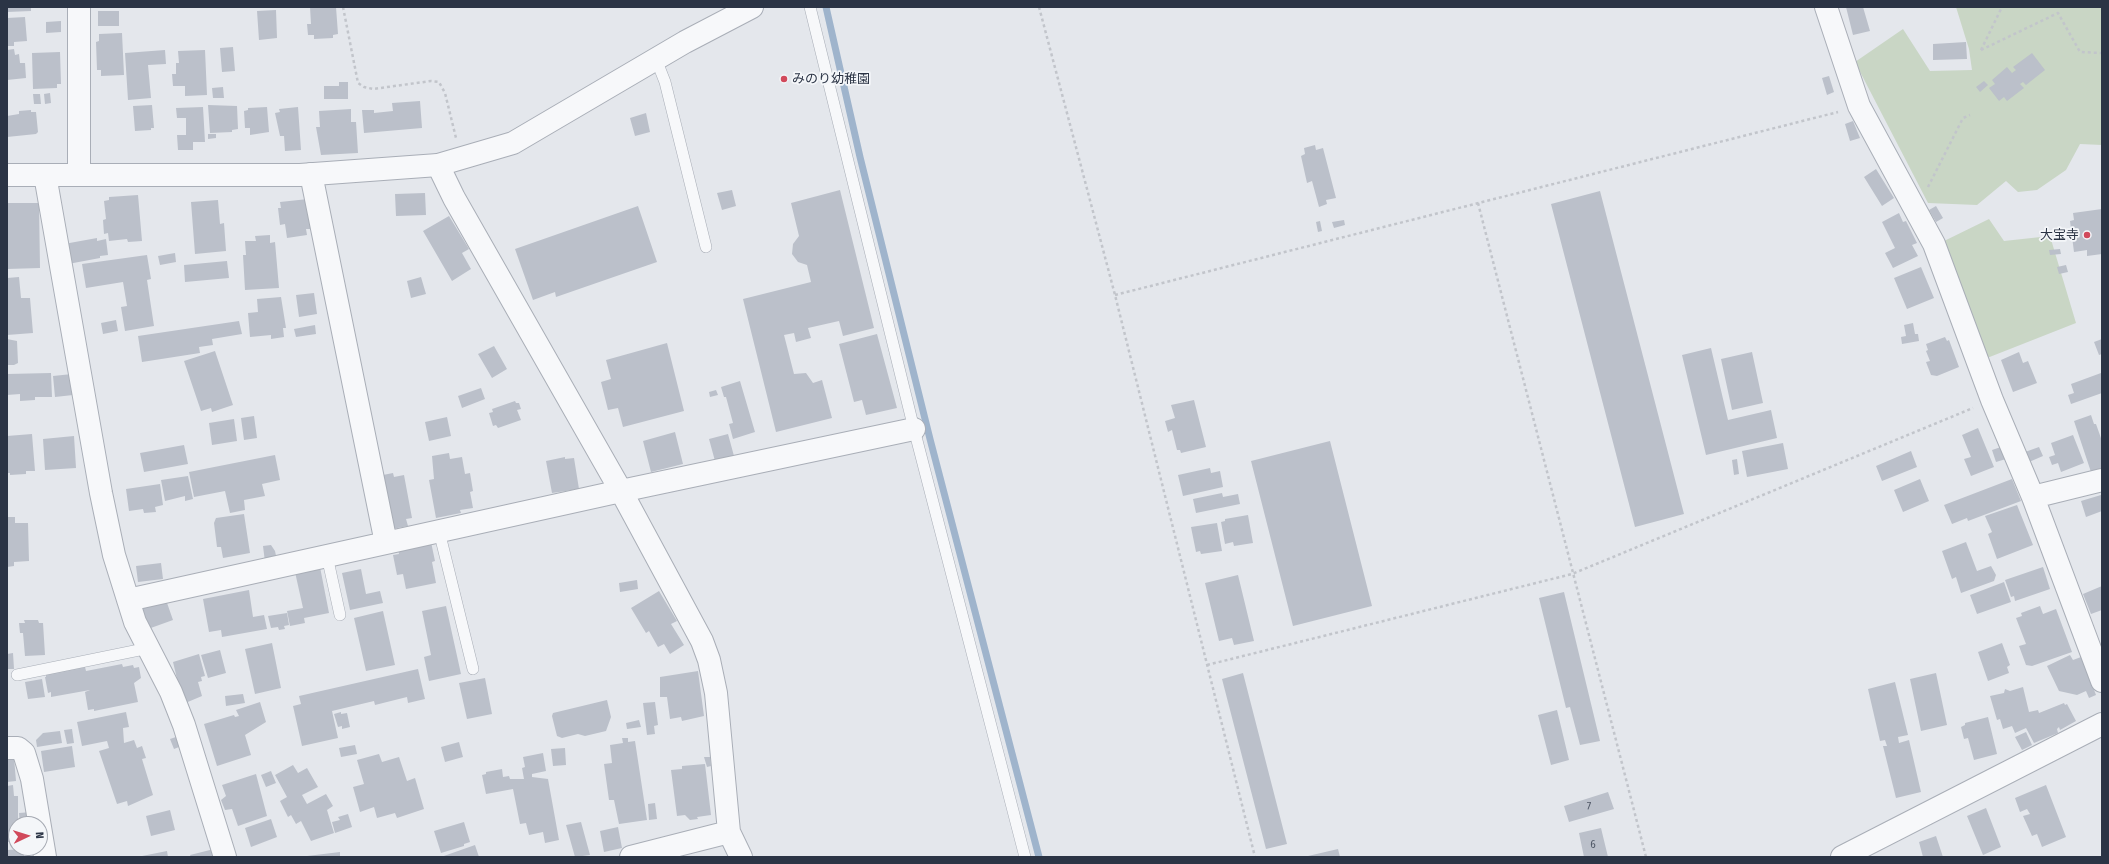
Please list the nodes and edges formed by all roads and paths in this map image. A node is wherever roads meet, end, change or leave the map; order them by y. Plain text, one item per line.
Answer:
1 (79, 7) edge
2 (343, 7) edge
3 (752, 7) edge
4 (810, 7) edge
5 (1038, 7) edge
6 (1826, 7) edge
7 (2002, 7) edge
8 (2102, 53) edge
9 (656, 59) junction
10 (1859, 106) junction
11 (1970, 115) dead end
12 (461, 158) junction
13 (438, 165) junction
14 (79, 174) junction
15 (312, 174) junction
16 (7, 175) edge
17 (45, 175) junction
18 (1478, 203) junction
19 (1914, 207) junction
20 (706, 247) dead end
21 (1115, 295) junction
22 (1992, 400) junction
23 (914, 429) junction
24 (2102, 480) edge
25 (621, 491) junction
26 (2033, 497) junction
27 (439, 531) junction
28 (386, 543) junction
29 (327, 556) junction
30 (1572, 574) junction
31 (128, 600) junction
32 (340, 615) dead end
33 (149, 648) junction
34 (1207, 665) junction
35 (473, 669) dead end
36 (17, 675) dead end
37 (2102, 682) edge
38 (2102, 724) edge
39 (7, 748) edge
40 (729, 832) junction
41 (45, 857) edge
42 (225, 857) edge
43 (631, 857) edge
44 (741, 857) edge
45 (1025, 857) edge
46 (1255, 857) edge
47 (1646, 857) edge
48 (1842, 857) edge

1 - 14 street
2 - 12 path
3 - 9 street
4 - 23 lane
5 - 21 path
6 - 10 street
7 - 8 path
9 - 12 street
9 - 20 lane
10 - 18 path
10 - 19 street
11 - 19 path
12 - 13 street
13 - 15 street
13 - 25 street
14 - 15 street
14 - 17 street
15 - 28 street
16 - 17 street
17 - 31 street
18 - 21 path
18 - 30 path
19 - 22 street
21 - 34 path
22 - 26 street
22 - 30 path
23 - 25 street
23 - 45 lane
24 - 26 street
25 - 27 street
25 - 40 street
26 - 37 street
27 - 28 street
27 - 35 lane
28 - 29 street
29 - 31 street
29 - 32 lane
30 - 34 path
30 - 47 path
31 - 33 street
33 - 36 lane
33 - 42 street
34 - 46 path
38 - 48 street
39 - 41 street
40 - 43 street
40 - 44 street

